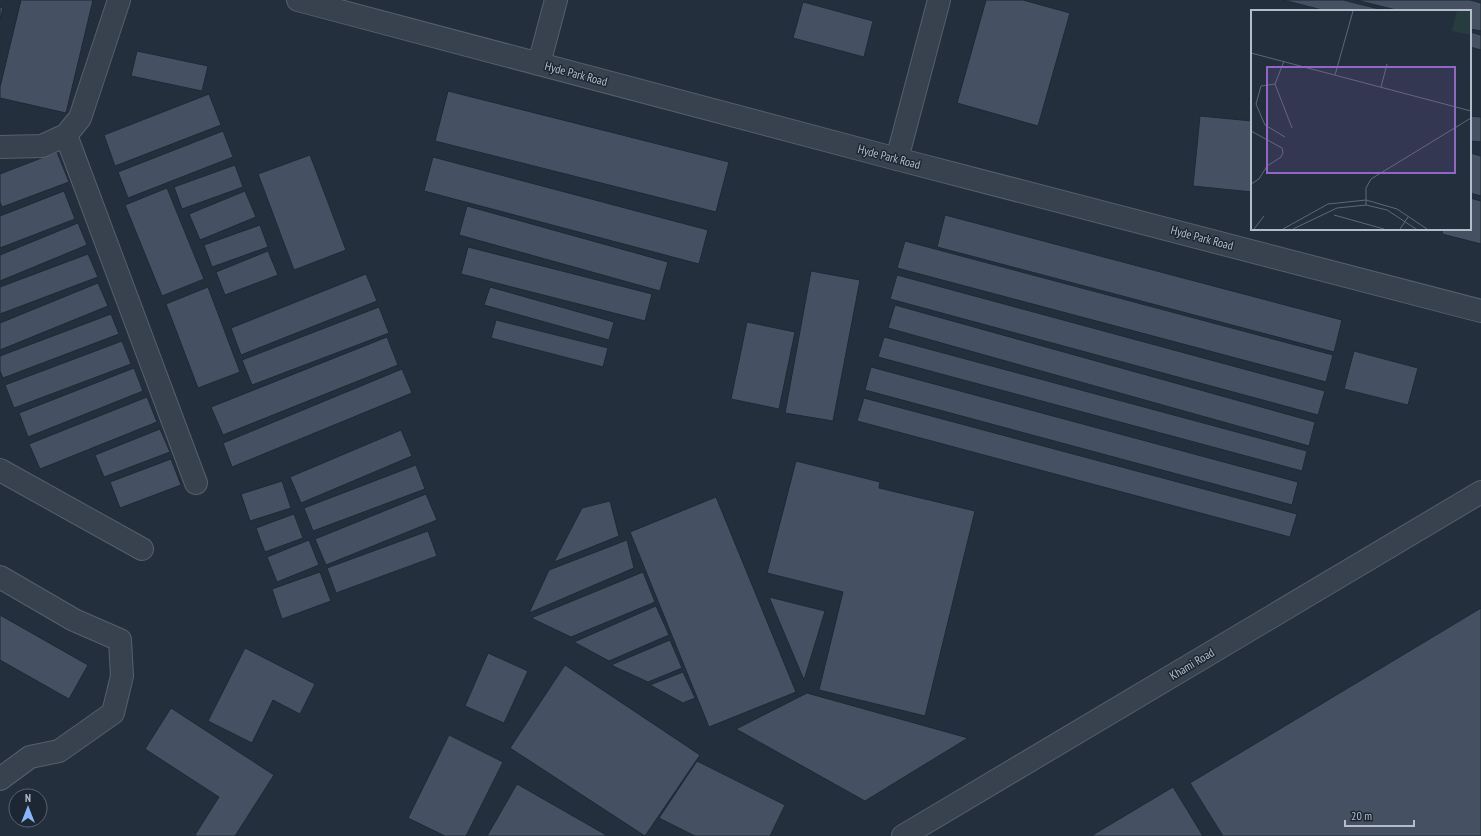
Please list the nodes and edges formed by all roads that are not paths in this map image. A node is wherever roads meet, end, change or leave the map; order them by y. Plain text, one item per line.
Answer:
1 (119, 0) edge
2 (298, 0) edge
3 (556, 0) edge
4 (939, 0) edge
5 (539, 64) junction
6 (66, 135) junction
7 (0, 147) edge
8 (897, 159) junction
9 (1481, 311) edge
10 (0, 470) edge
11 (196, 483) dead end
12 (1481, 492) edge
13 (142, 549) dead end
14 (0, 577) edge
15 (0, 779) edge
16 (903, 836) edge

1 - 6 street
2 - 5 street, Hyde Park Road
3 - 5 street
4 - 8 street
5 - 8 street, Hyde Park Road
6 - 7 street
6 - 11 street
8 - 9 street, Hyde Park Road
10 - 13 street
12 - 16 street, Khami Road
14 - 15 street

